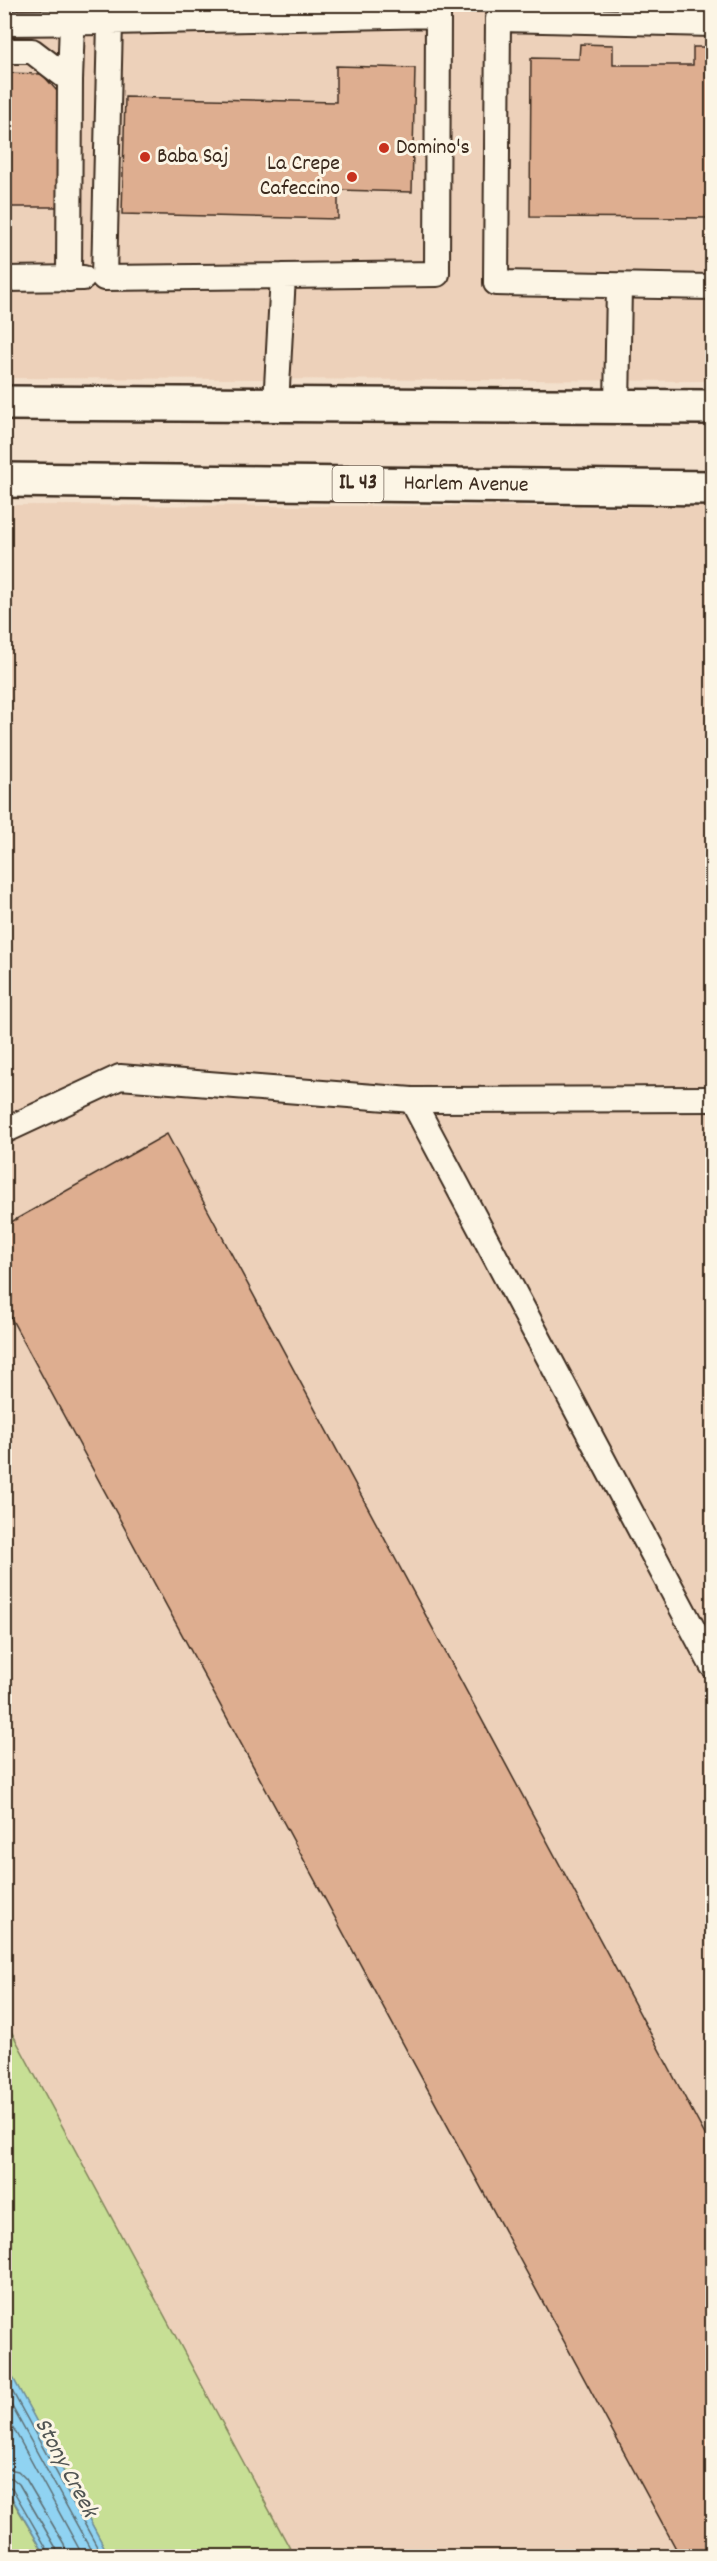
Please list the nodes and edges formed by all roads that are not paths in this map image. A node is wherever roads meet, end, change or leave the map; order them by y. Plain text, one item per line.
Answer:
1 (4, 22) edge
2 (111, 22) junction
3 (72, 23) junction
4 (712, 24) edge
5 (4, 51) edge
6 (70, 80) junction
7 (283, 276) junction
8 (104, 278) junction
9 (4, 279) edge
10 (69, 279) junction
11 (619, 286) junction
12 (712, 287) edge
13 (4, 403) edge
14 (276, 405) junction
15 (617, 407) junction
16 (712, 407) edge
17 (4, 480) edge
18 (712, 488) edge
19 (712, 1099) edge
20 (412, 1100) junction
21 (4, 1131) edge
22 (712, 1665) edge

1 - 3 lane
2 - 3 lane
2 - 7 lane
2 - 8 lane
3 - 6 lane
4 - 11 lane
5 - 6 lane
6 - 10 lane
7 - 8 lane
7 - 14 lane
8 - 10 lane
9 - 10 lane
11 - 12 lane
11 - 15 lane
13 - 14 main road
14 - 15 main road
15 - 16 main road
17 - 18 main road, Harlem Avenue / IL 43
19 - 20 lane
20 - 21 lane
20 - 22 lane

